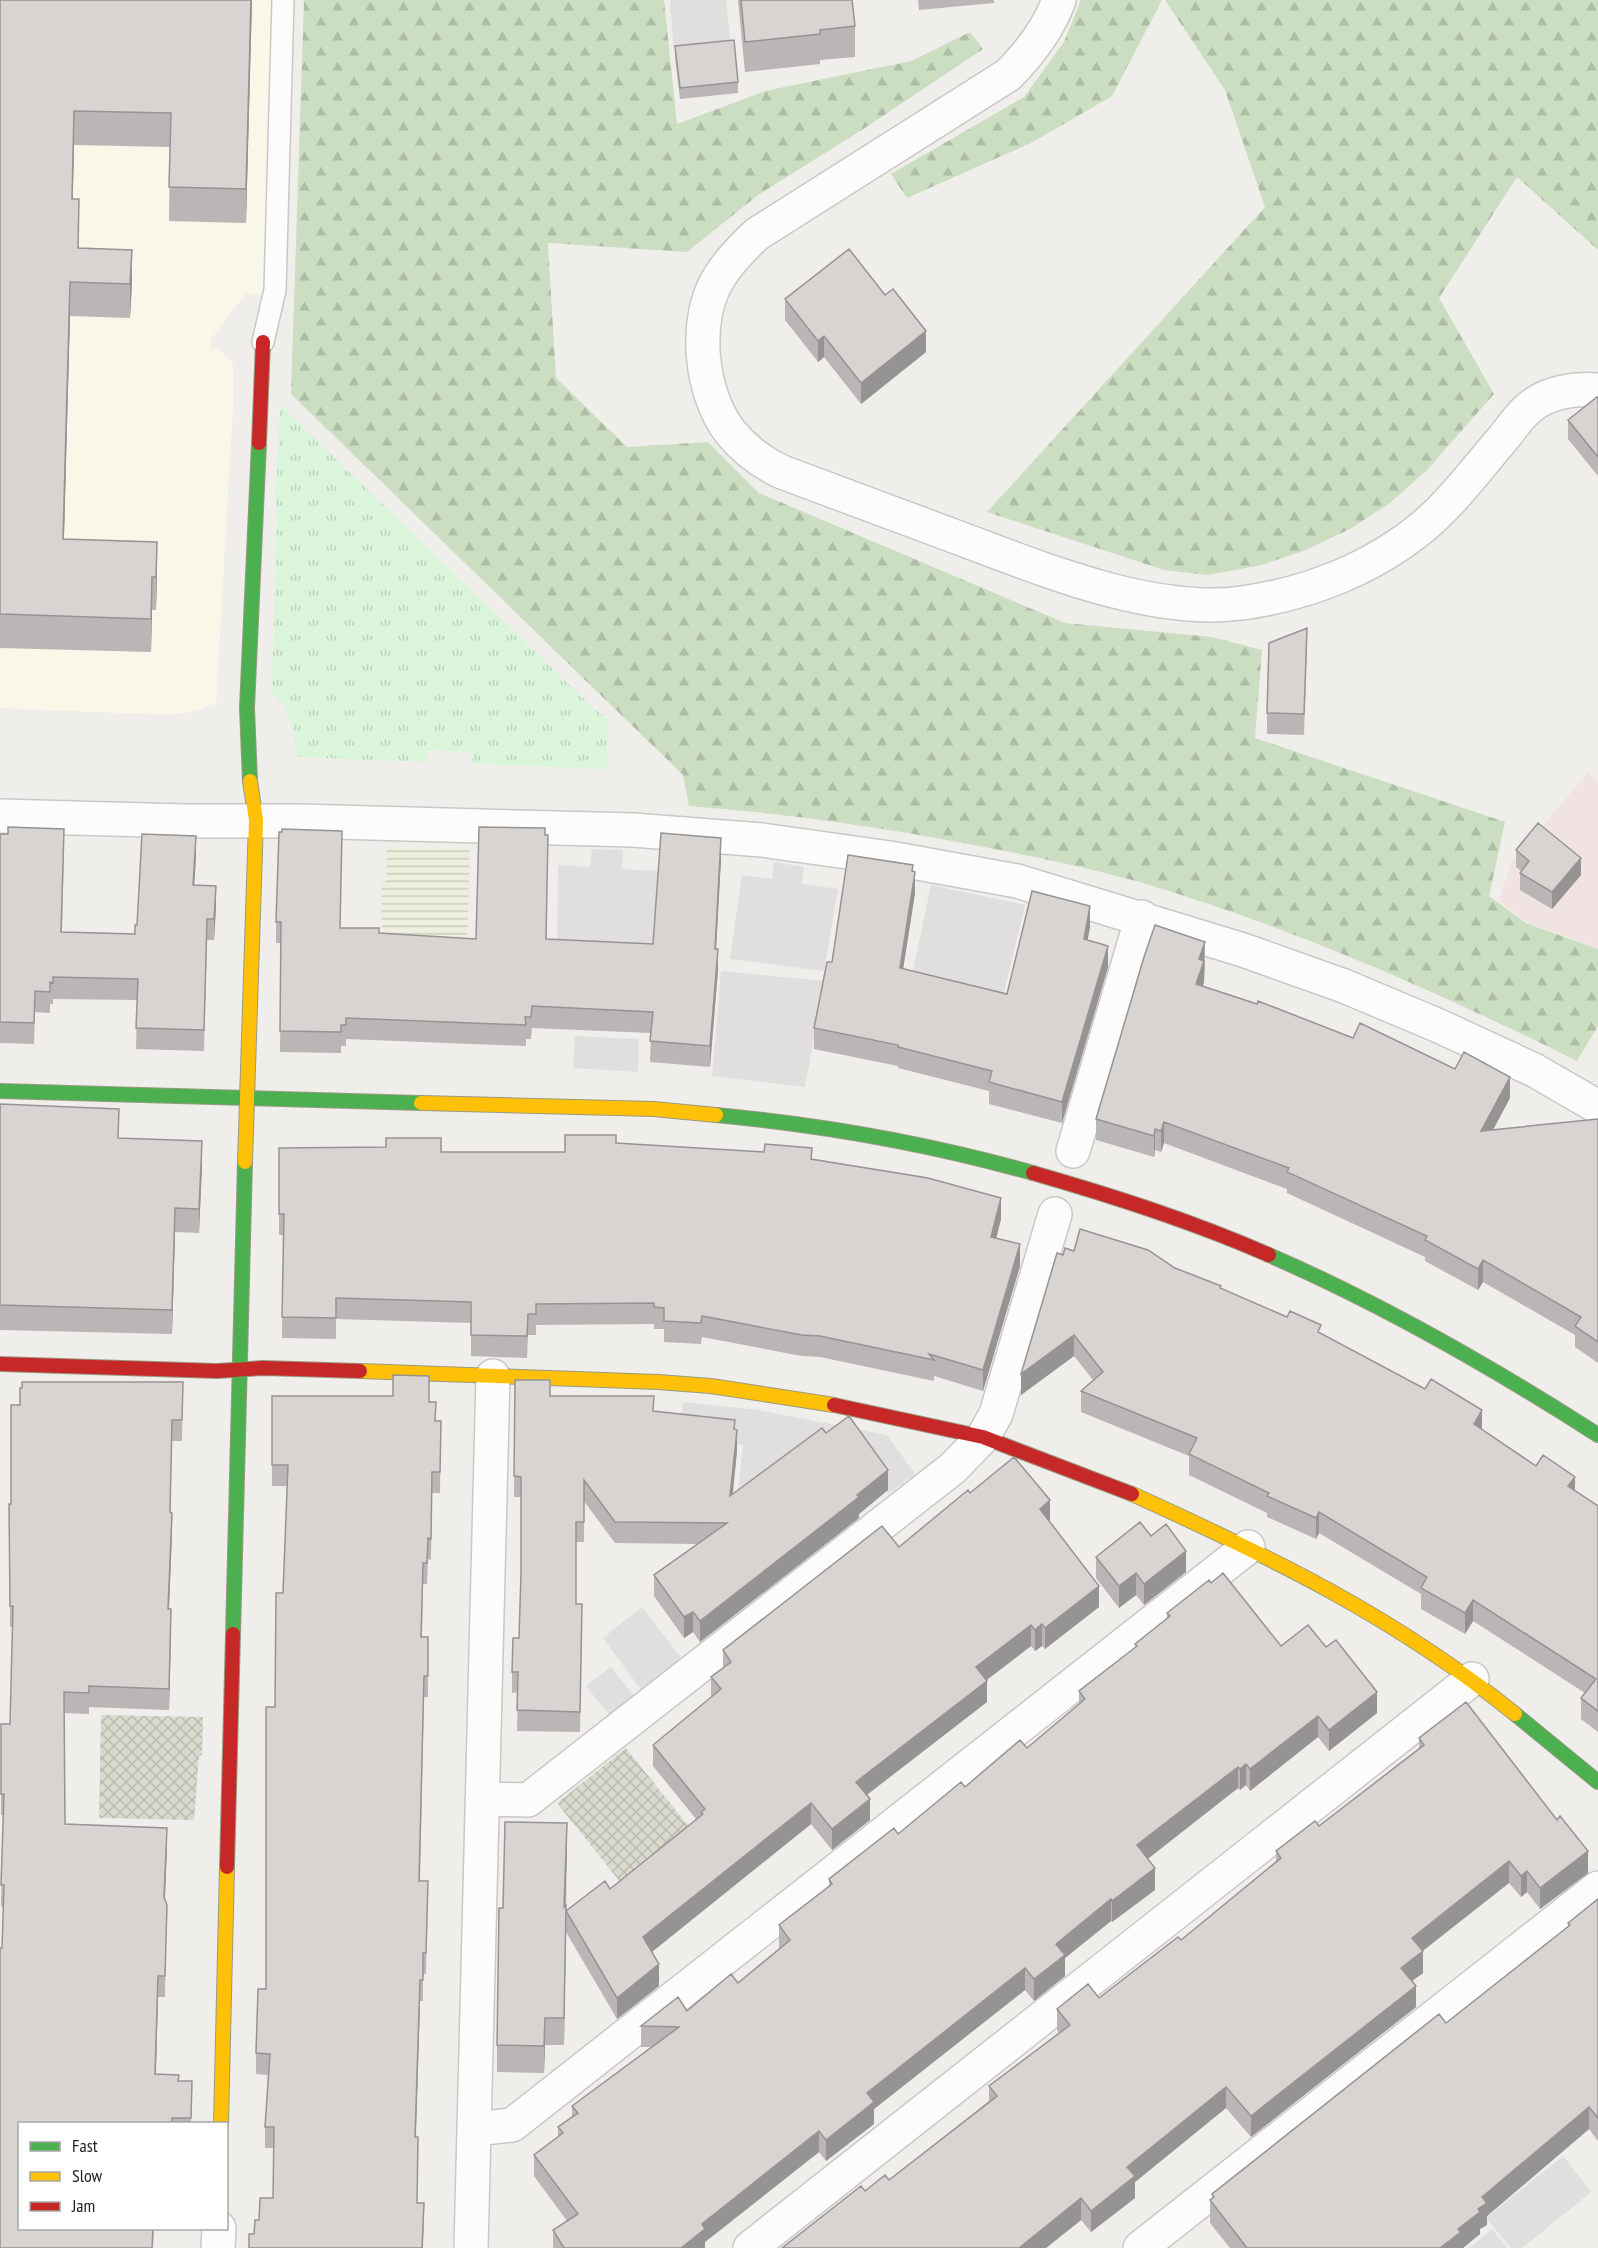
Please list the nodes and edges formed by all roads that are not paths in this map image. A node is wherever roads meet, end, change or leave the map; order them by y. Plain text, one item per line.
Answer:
1 (284, 0) edge
2 (1059, 0) edge
3 (263, 342) joint
4 (1598, 390) edge
5 (0, 816) edge
6 (256, 820) junction
7 (1142, 917) junction
8 (0, 1091) edge
9 (248, 1097) junction
10 (1598, 1107) edge
11 (1073, 1151) dead end
12 (1055, 1214) dead end
13 (0, 1364) edge
14 (240, 1370) junction
15 (493, 1376) junction
16 (1598, 1435) edge
17 (983, 1437) junction
18 (1248, 1547) junction
19 (1472, 1679) junction
20 (1598, 1782) edge
21 (482, 1799) junction
22 (1598, 1888) edge
23 (221, 2122) edge
24 (474, 2129) junction
25 (219, 2230) edge
26 (218, 2248) edge
27 (471, 2248) edge
28 (750, 2248) edge
29 (1140, 2248) edge

1 - 3 lane
2 - 4 street
3 - 6 street
5 - 6 street
6 - 7 street
6 - 9 street
7 - 10 street
7 - 11 street
8 - 9 street
9 - 14 street
9 - 16 street
12 - 17 street
13 - 14 street
14 - 15 street
14 - 23 street
15 - 17 street
15 - 21 street
17 - 18 street
17 - 21 street
18 - 19 street
18 - 24 street
19 - 20 street
19 - 28 street
21 - 24 street
22 - 29 street
24 - 27 street
25 - 26 street

